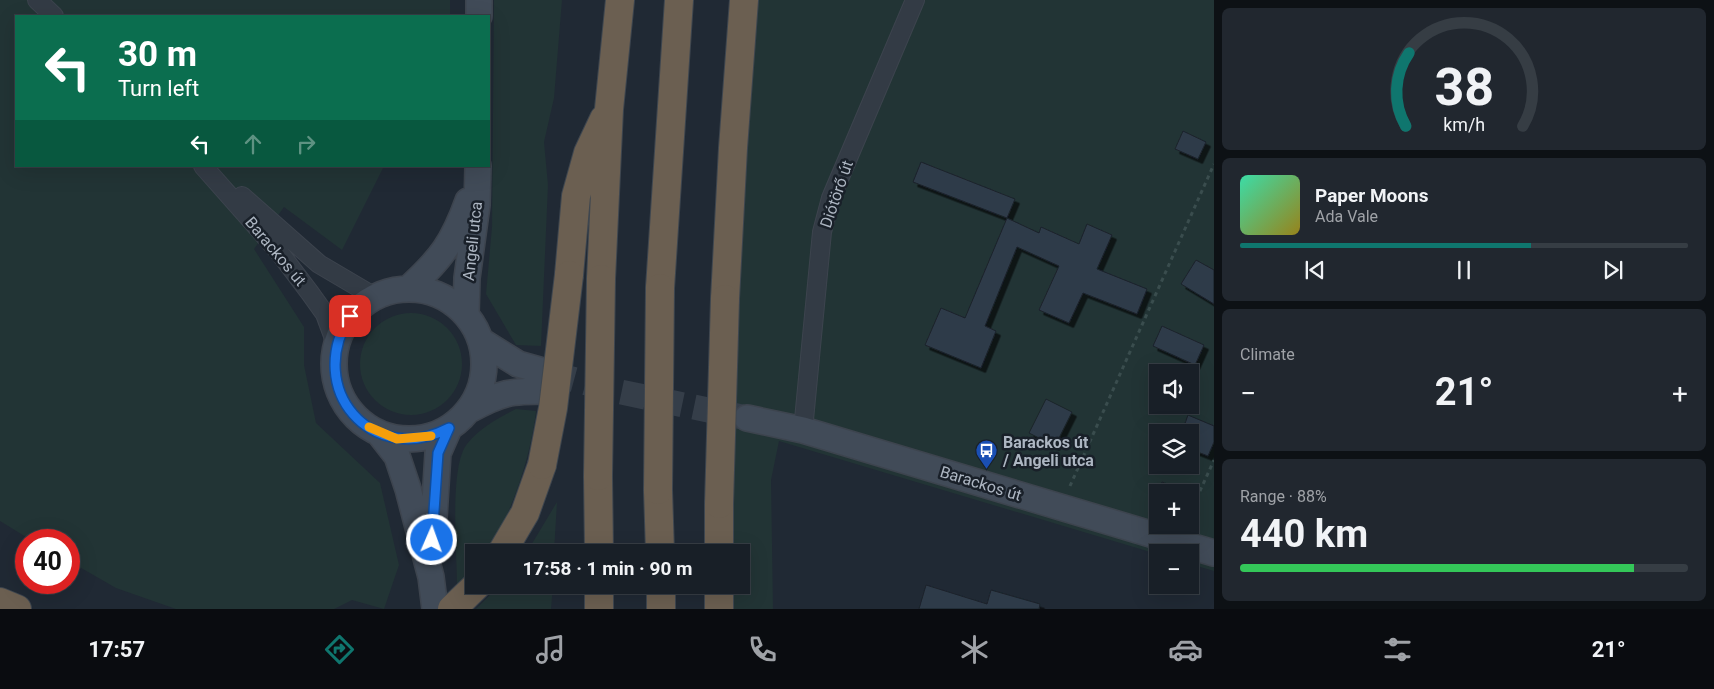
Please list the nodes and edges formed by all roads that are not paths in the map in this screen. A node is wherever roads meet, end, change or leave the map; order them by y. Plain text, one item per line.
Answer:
1 (37, 0) edge
2 (479, 0) edge
3 (620, 0) edge
4 (679, 0) edge
5 (744, 0) edge
6 (915, 0) edge
7 (53, 15) edge
8 (479, 15) edge
9 (609, 109) junction
10 (204, 167) edge
11 (210, 167) edge
12 (478, 167) edge
13 (408, 289) junction
14 (375, 297) junction
15 (466, 315) junction
16 (481, 341) junction
17 (336, 344) junction
18 (469, 410) junction
19 (747, 418) tunnel mouth
20 (449, 428) junction
21 (802, 430) junction
22 (379, 432) junction
23 (507, 544) edge
24 (599, 544) edge
25 (660, 544) edge
26 (719, 544) edge
27 (1214, 553) edge
28 (431, 578) junction
29 (468, 594) edge
30 (599, 594) edge
31 (661, 594) edge
32 (719, 594) edge
33 (0, 602) edge
34 (17, 609) edge
35 (435, 609) edge
36 (452, 609) edge
37 (599, 609) edge
38 (661, 609) edge
39 (719, 609) edge

1 - 7 street
2 - 8 street
3 - 9 highway
4 - 25 highway, bridge
5 - 26 highway, bridge
6 - 21 street, Diótörő út
9 - 23 highway, bridge
9 - 24 highway, bridge
10 - 17 street, Barackos út
11 - 14 street, Barackos út
12 - 13 street, Angeli utca
12 - 15 street, Angeli utca
13 - 14 street
13 - 15 street
14 - 17 street
15 - 16 street
16 - 18 street
16 - 18 street
17 - 22 street
18 - 20 street
19 - 21 street, Barackos út
20 - 22 street
20 - 28 street
21 - 27 street, Barackos út
22 - 28 street
28 - 35 street
29 - 36 highway
30 - 37 highway
31 - 38 highway
32 - 39 highway
33 - 34 highway

